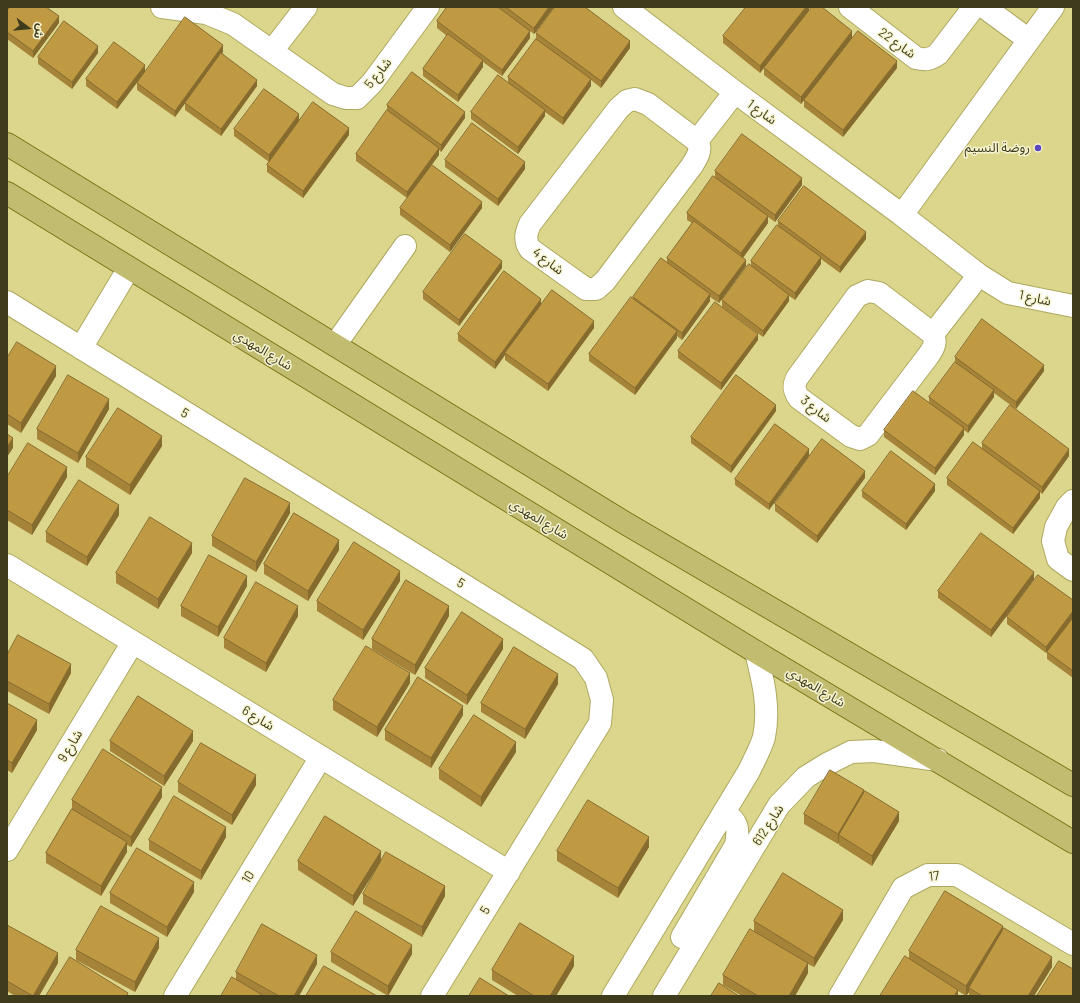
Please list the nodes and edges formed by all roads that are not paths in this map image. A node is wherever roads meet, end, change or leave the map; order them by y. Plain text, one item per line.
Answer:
1 (162, 7) edge
2 (306, 7) edge
3 (428, 7) edge
4 (624, 7) edge
5 (850, 7) edge
6 (974, 7) edge
7 (984, 7) edge
8 (1054, 7) edge
9 (1029, 40) junction
10 (272, 50) junction
11 (735, 92) junction
12 (697, 141) junction
13 (7, 144) edge
14 (7, 193) edge
15 (902, 214) junction
16 (405, 246) dead end
17 (129, 268) junction
18 (978, 275) junction
19 (7, 302) edge
20 (1073, 306) edge
21 (933, 334) junction
22 (334, 345) junction
23 (81, 348) junction
24 (1073, 501) edge
25 (7, 565) edge
26 (1073, 570) edge
27 (133, 642) junction
28 (756, 652) junction
29 (321, 757) junction
30 (938, 760) junction
31 (1073, 785) edge
32 (724, 812) junction
33 (1073, 842) edge
34 (7, 850) edge
35 (509, 872) junction
36 (1073, 944) edge
37 (175, 996) edge
38 (432, 996) edge
39 (613, 996) edge
40 (654, 996) edge
41 (664, 996) edge
42 (840, 996) edge

1 - 10 street, شارع 5
2 - 10 street
3 - 10 street, شارع 5
4 - 11 street, شارع 1
5 - 6 street, شارع 22
7 - 9 street
8 - 9 street
9 - 15 street
11 - 12 street
11 - 15 street, شارع 1
12 - 12 street, شارع 4
13 - 22 main road
14 - 17 main road, شارع المهدي
15 - 18 street, شارع 1
16 - 22 street
17 - 23 street
17 - 28 main road, شارع المهدي
18 - 20 street, شارع 1
18 - 21 street, شارع 3
19 - 23 street, 5
21 - 21 street, شارع 3
22 - 31 main road
23 - 35 street, 5
24 - 26 street
25 - 27 street, شارع 6
27 - 29 street, شارع 6
27 - 34 street, شارع 9
28 - 30 main road, شارع المهدي
28 - 32 street
29 - 35 street, شارع 6
29 - 37 street, 10
30 - 33 main road, شارع المهدي
30 - 41 street, شارع 612
32 - 39 street
32 - 40 street
35 - 38 street, 5
36 - 42 street, 17

